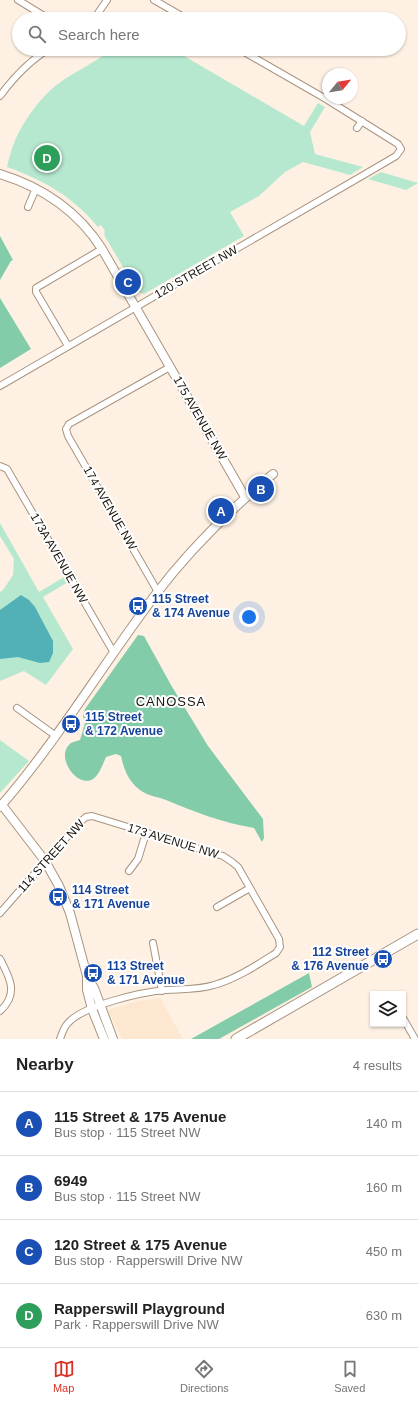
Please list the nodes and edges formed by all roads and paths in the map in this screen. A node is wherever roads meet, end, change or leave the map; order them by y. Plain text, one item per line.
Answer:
1 (18, 0) edge
2 (107, 0) edge
3 (154, 0) edge
4 (38, 12) edge
5 (99, 12) edge
6 (175, 12) edge
7 (40, 56) edge
8 (251, 56) edge
9 (0, 96) edge
10 (362, 121) junction
11 (357, 128) dead end
12 (0, 174) edge
13 (36, 188) junction
14 (28, 207) dead end
15 (102, 249) junction
16 (136, 308) junction
17 (68, 346) junction
18 (170, 367) junction
19 (0, 386) edge
20 (1, 466) edge
21 (273, 474) dead end
22 (245, 497) junction
23 (158, 592) junction
24 (114, 653) junction
25 (17, 708) dead end
26 (56, 736) junction
27 (1, 806) edge
28 (86, 817) joint
29 (146, 833) junction
30 (45, 861) junction
31 (129, 871) dead end
32 (250, 888) junction
33 (217, 907) dead end
34 (0, 913) edge
35 (418, 934) edge
36 (153, 943) dead end
37 (0, 959) edge
38 (202, 988) junction
39 (162, 991) junction
40 (202, 996) dead end
41 (96, 1007) junction
42 (0, 1011) edge
43 (406, 1023) edge
44 (60, 1039) edge
45 (104, 1039) edge
46 (113, 1039) edge
47 (236, 1039) edge
48 (415, 1039) edge

1 - 4 street
2 - 5 street
3 - 6 street
7 - 9 street
8 - 10 street
10 - 11 street
10 - 16 street, 120 STREET NW
12 - 13 street, 175 AVENUE NW
13 - 14 street
13 - 15 street, 175 AVENUE NW
15 - 16 street, 175 AVENUE NW
15 - 17 street
16 - 17 street, 120 STREET NW
16 - 18 street, 175 AVENUE NW
17 - 19 street, 120 STREET NW
18 - 22 street, 175 AVENUE NW
18 - 23 street, 174 AVENUE NW
20 - 24 street, 173A AVENUE NW
21 - 22 street
22 - 23 street
23 - 24 street
24 - 26 street
25 - 26 street
26 - 27 street
27 - 30 street
28 - 29 street, 173 AVENUE NW
28 - 30 street, 114 STREET NW
29 - 31 street
29 - 32 street, 173 AVENUE NW
30 - 34 street, 114 STREET NW
30 - 41 street
32 - 33 street
32 - 38 street, 173 AVENUE NW
35 - 47 main road
36 - 39 street
37 - 42 street
38 - 39 street
38 - 40 street
39 - 41 street
41 - 44 street
41 - 45 street
41 - 46 street
43 - 48 street

